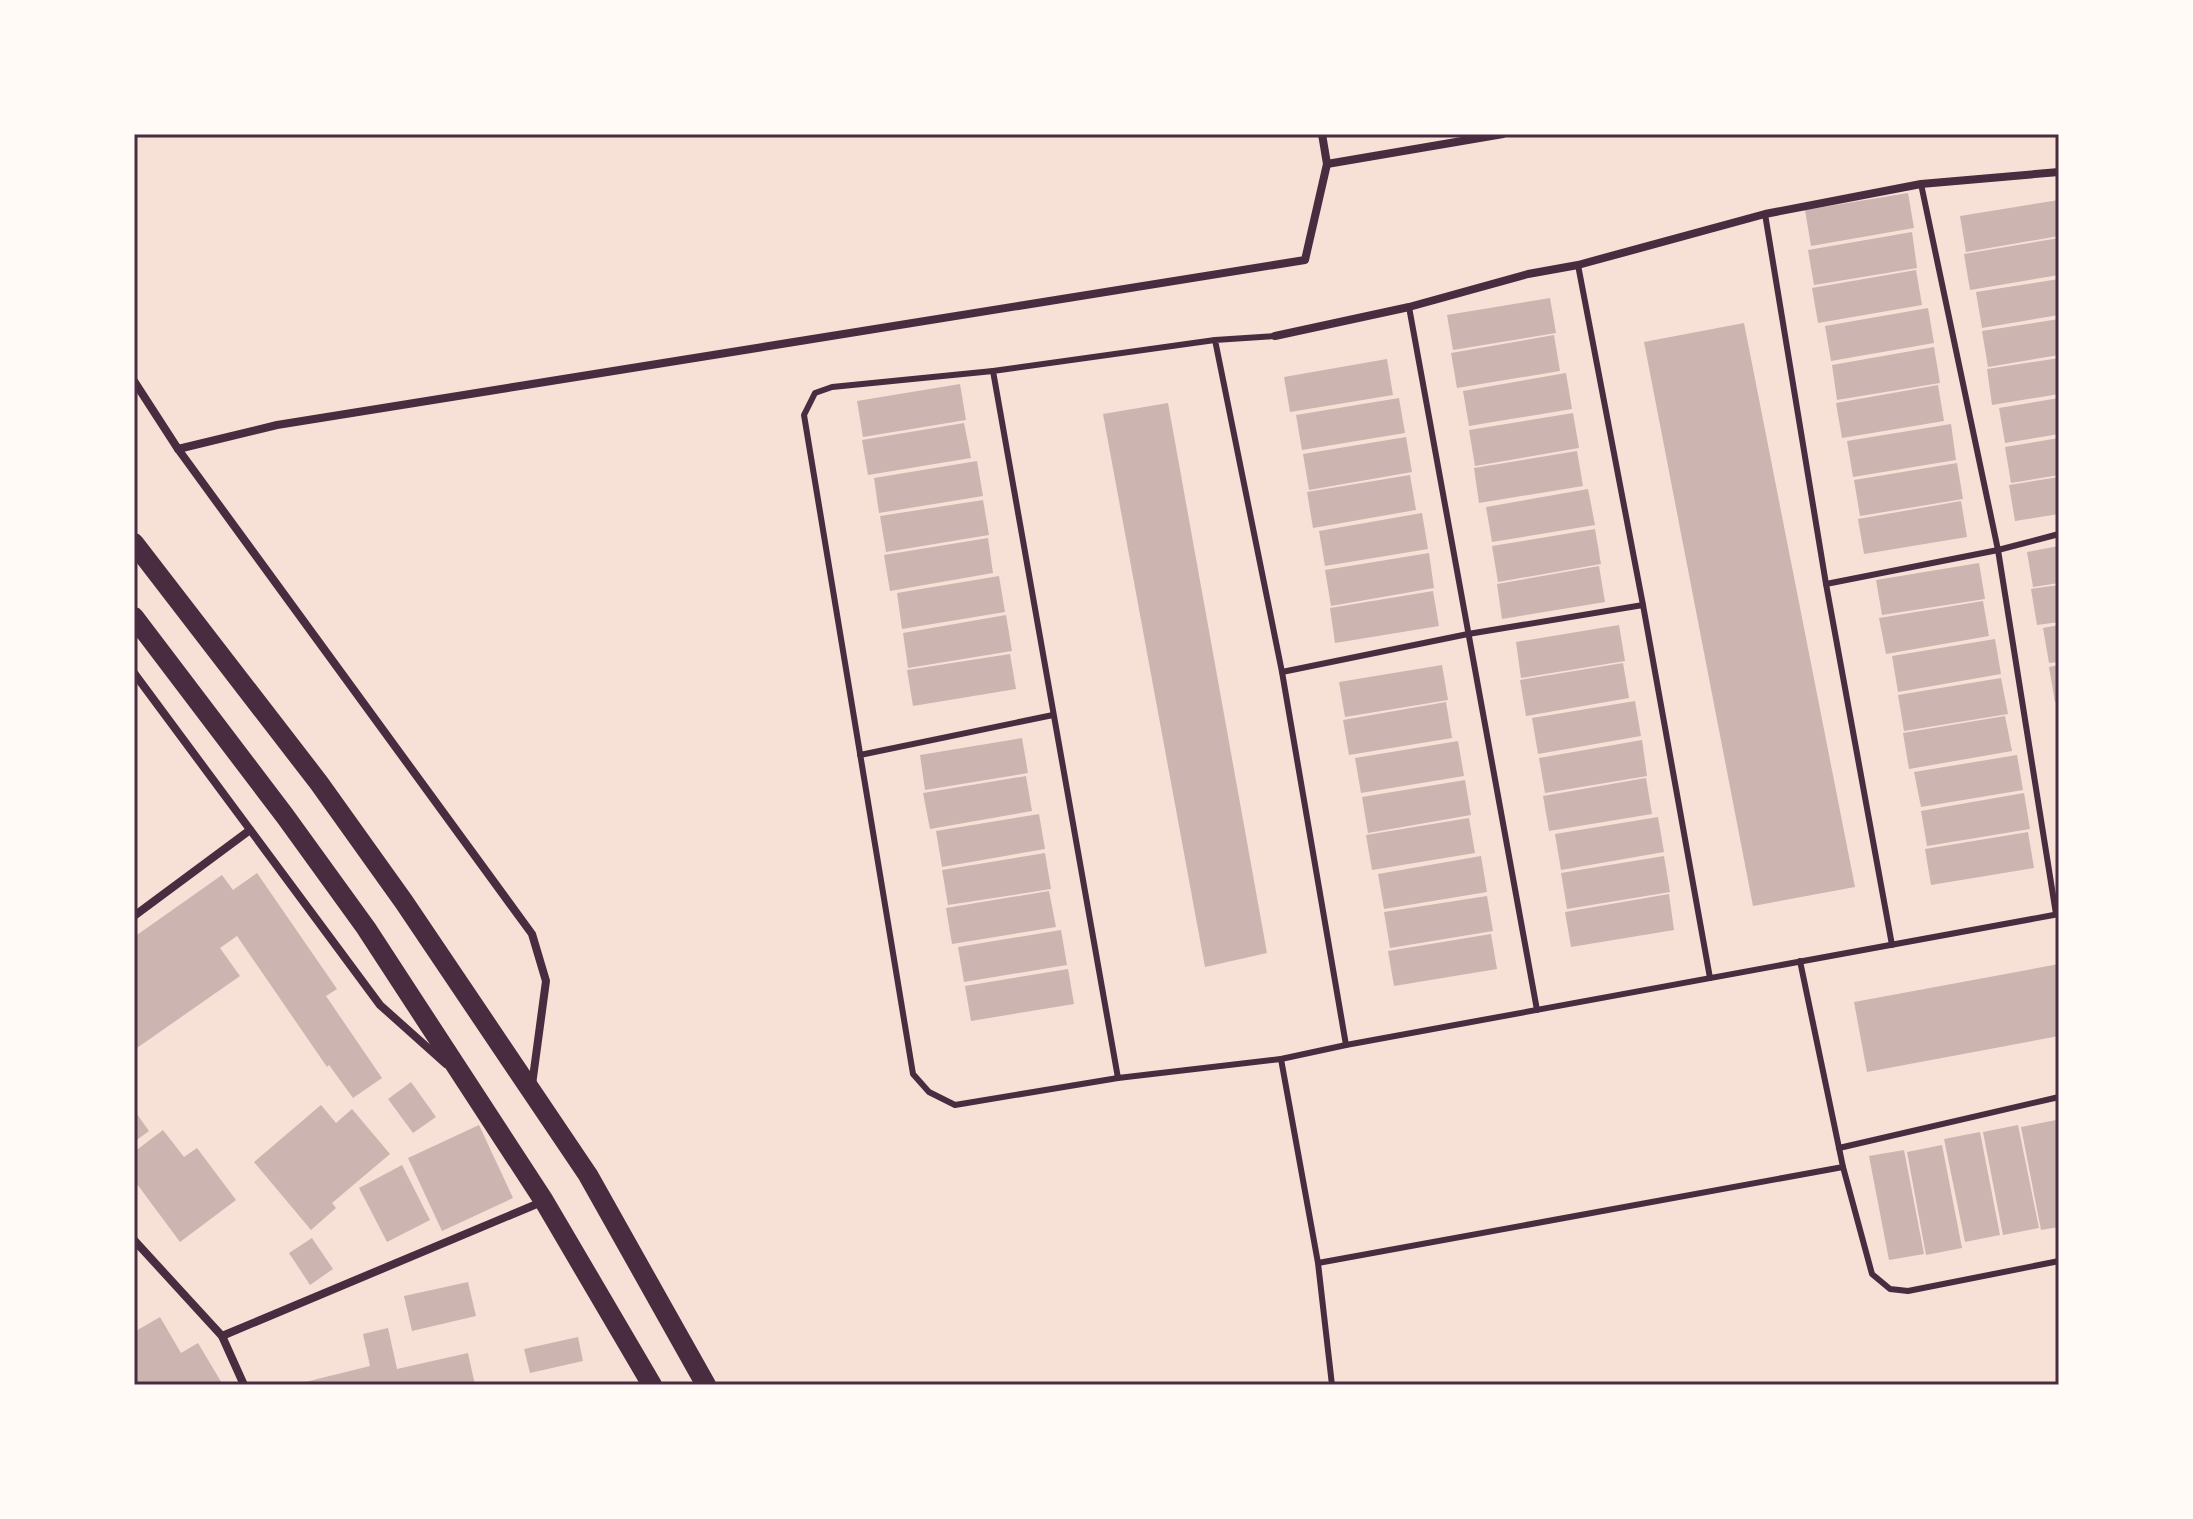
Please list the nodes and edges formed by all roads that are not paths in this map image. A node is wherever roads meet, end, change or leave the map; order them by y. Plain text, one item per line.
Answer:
1 (1322, 134) edge
2 (1503, 134) edge
3 (1327, 164) junction
4 (2059, 172) edge
5 (1921, 184) junction
6 (1765, 214) junction
7 (1578, 265) junction
8 (1409, 307) junction
9 (1275, 336) joint
10 (1215, 340) junction
11 (993, 371) junction
12 (134, 381) edge
13 (178, 449) junction
14 (2059, 534) edge
15 (134, 543) edge
16 (1998, 550) junction
17 (1826, 584) junction
18 (1643, 605) junction
19 (134, 617) edge
20 (1468, 634) junction
21 (1282, 672) junction
22 (134, 673) edge
23 (1053, 715) junction
24 (860, 755) junction
25 (250, 830) junction
26 (2058, 914) edge
27 (134, 916) edge
28 (1892, 945) junction
29 (1800, 961) junction
30 (1710, 978) junction
31 (1537, 1010) junction
32 (1346, 1045) junction
33 (1281, 1059) junction
34 (1118, 1078) junction
35 (467, 1083) junction
36 (531, 1091) junction
37 (2059, 1097) edge
38 (1839, 1148) junction
39 (1843, 1167) junction
40 (544, 1201) junction
41 (134, 1240) edge
42 (2059, 1261) edge
43 (1318, 1263) junction
44 (222, 1336) junction
45 (244, 1385) edge
46 (652, 1385) edge
47 (706, 1385) edge
48 (1332, 1385) edge

1 - 3 street
2 - 3 street
3 - 13 street
4 - 5 street
5 - 6 street
5 - 16 lane
6 - 7 street
6 - 17 lane
7 - 8 street
7 - 18 lane
8 - 9 street
8 - 20 lane
9 - 10 lane
10 - 11 lane
10 - 21 lane
11 - 23 lane
11 - 24 lane
12 - 13 street
13 - 36 street
14 - 16 lane
15 - 36 main road
16 - 17 lane
16 - 26 lane
17 - 28 lane
18 - 20 lane
18 - 30 lane
19 - 35 main road
20 - 21 lane
20 - 31 lane
21 - 32 lane
22 - 25 street
23 - 24 lane
23 - 34 lane
24 - 34 lane
25 - 27 street
25 - 35 street
26 - 28 lane
28 - 29 lane
29 - 30 lane
29 - 38 lane
30 - 31 lane
31 - 32 lane
32 - 33 lane
33 - 34 lane
33 - 43 lane
35 - 40 main road
36 - 47 main road
37 - 38 lane
38 - 39 lane
39 - 42 lane
39 - 43 lane
40 - 44 street
40 - 46 main road
41 - 44 street
43 - 48 lane
44 - 45 street

